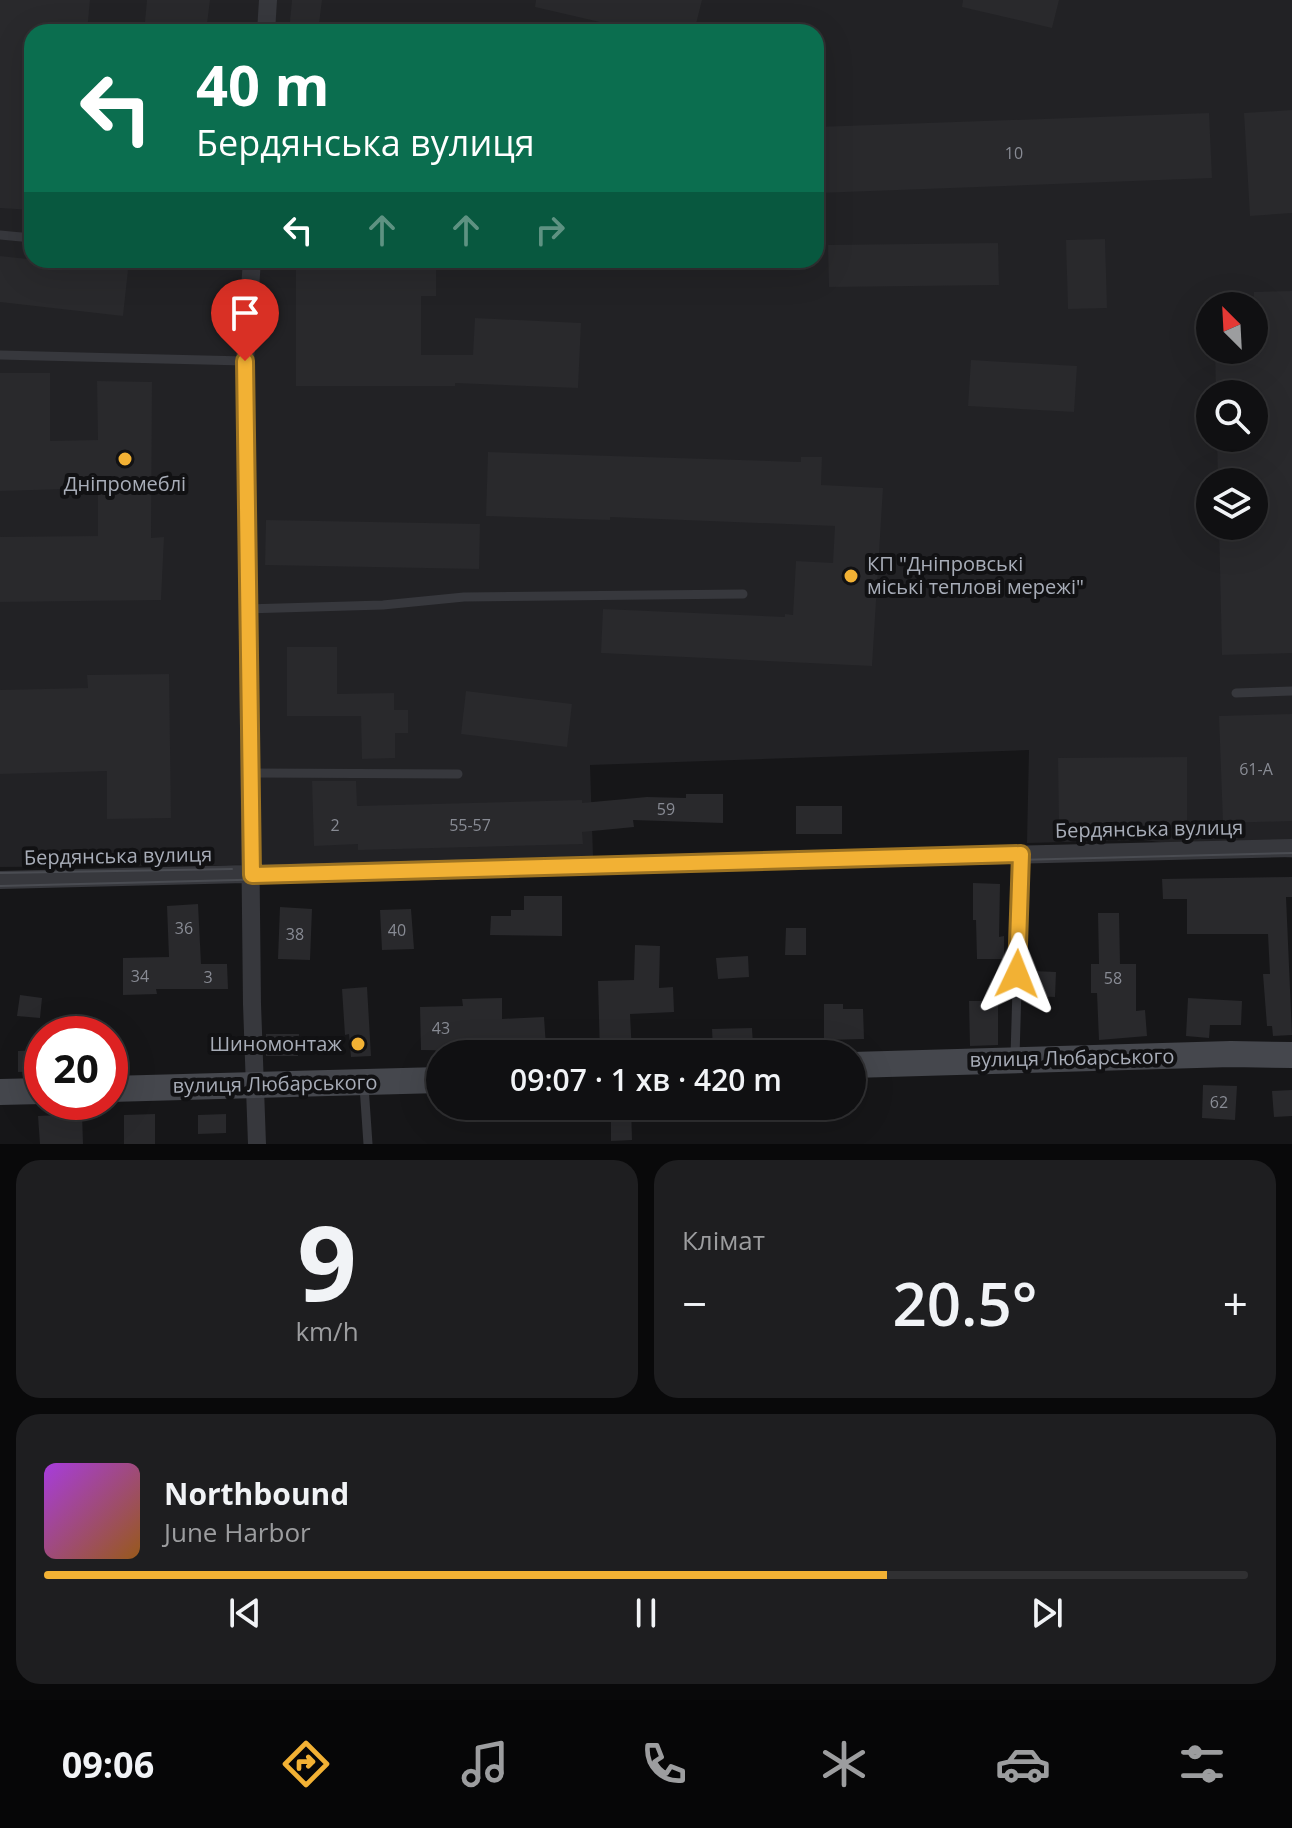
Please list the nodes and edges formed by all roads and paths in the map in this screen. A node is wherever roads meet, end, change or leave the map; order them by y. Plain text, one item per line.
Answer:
1 (268, 0) edge
2 (266, 24) edge
3 (0, 235) edge
4 (24, 237) edge
5 (251, 268) edge
6 (0, 355) edge
7 (245, 361) junction
8 (743, 594) dead end
9 (249, 609) junction
10 (1292, 691) edge
11 (1236, 693) dead end
12 (251, 773) junction
13 (458, 774) dead end
14 (1292, 848) edge
15 (1021, 854) junction
16 (252, 875) junction
17 (0, 880) edge
18 (1292, 1055) edge
19 (1014, 1059) junction
20 (866, 1064) edge
21 (426, 1081) edge
22 (255, 1083) junction
23 (364, 1083) junction
24 (128, 1088) edge
25 (24, 1091) edge
26 (0, 1092) edge
27 (257, 1144) edge
28 (368, 1144) edge

1 - 2 street
3 - 4 lane
5 - 7 street
6 - 7 lane
7 - 9 street
8 - 9 lane
9 - 12 street
10 - 11 lane
12 - 13 lane
12 - 16 street
14 - 15 street, Бердянська вулиця
15 - 16 street, Бердянська вулиця
15 - 19 lane
16 - 17 street, Бердянська вулиця
16 - 22 street
18 - 19 main road, вулиця Любарського
19 - 20 main road, вулиця Любарського
21 - 23 main road, вулиця Любарського
22 - 23 main road, вулиця Любарського
22 - 24 main road, вулиця Любарського
22 - 27 street
23 - 28 lane
25 - 26 main road

